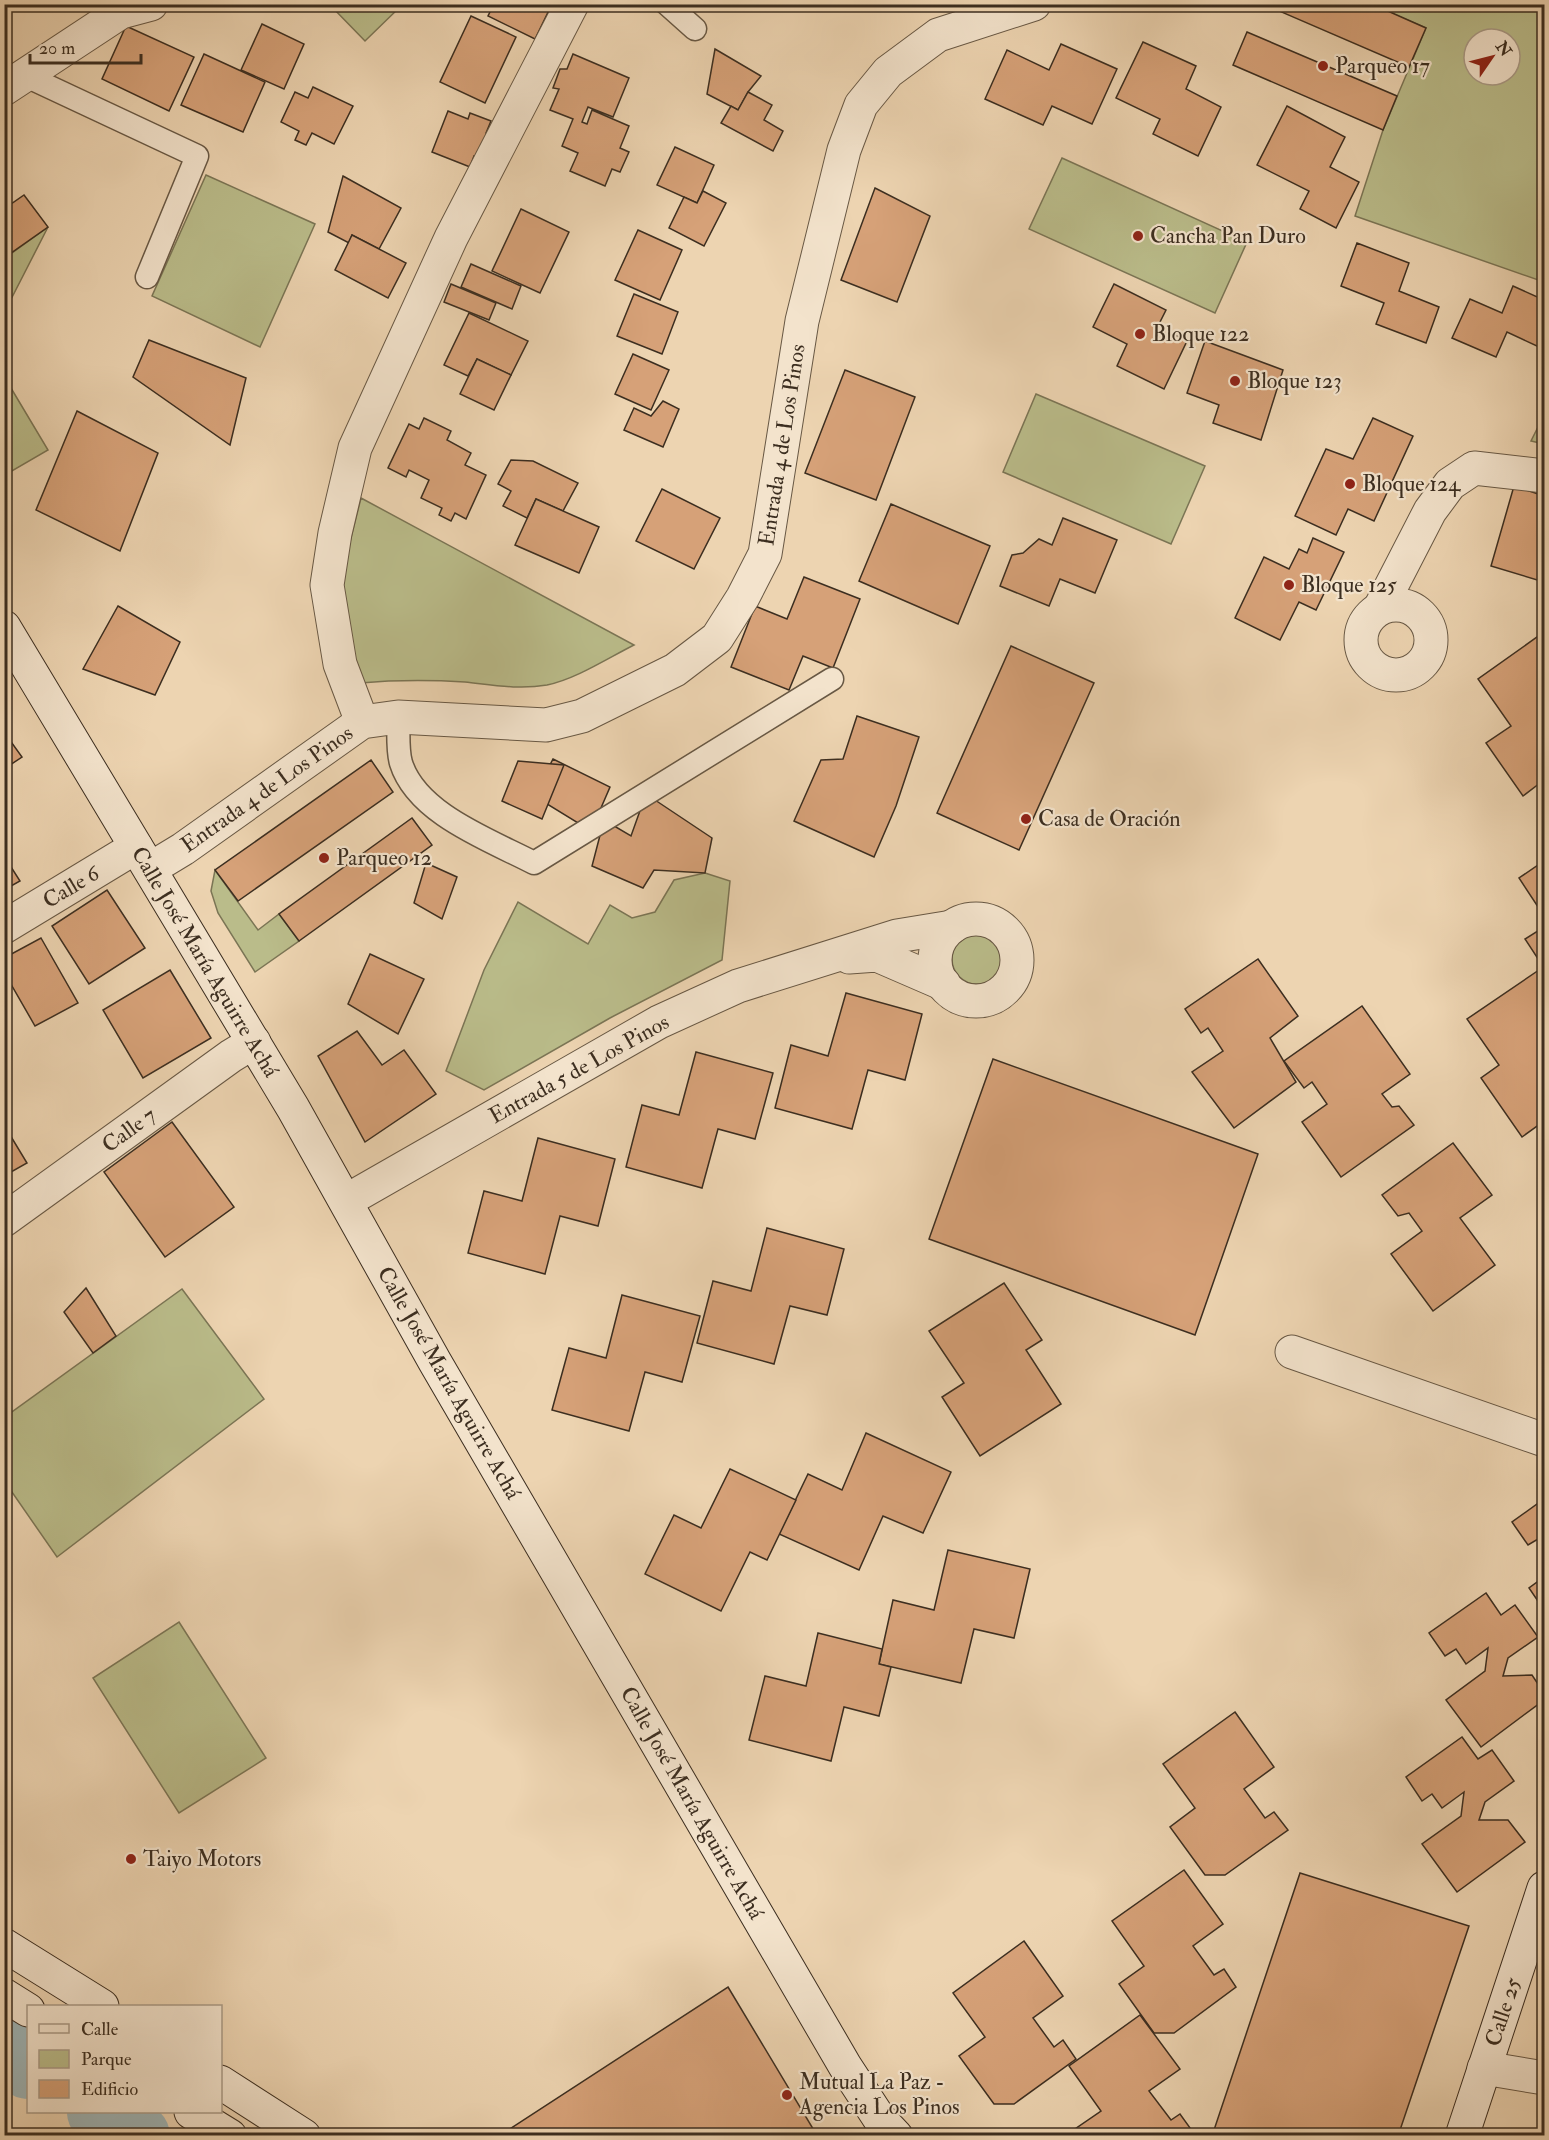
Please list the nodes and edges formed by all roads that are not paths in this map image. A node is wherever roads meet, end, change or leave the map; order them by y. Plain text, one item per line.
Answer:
1 (151, 4) edge
2 (572, 4) edge
3 (667, 4) edge
4 (1034, 4) edge
5 (695, 29) dead end
6 (14, 82) edge
7 (147, 277) dead end
8 (1545, 476) edge
9 (1380, 608) dead end
10 (7, 637) edge
11 (832, 679) dead end
12 (398, 717) junction
13 (362, 722) junction
14 (143, 858) junction
15 (4, 927) edge
16 (952, 927) junction
17 (823, 959) junction
18 (944, 984) junction
19 (254, 1042) junction
20 (346, 1201) junction
21 (4, 1220) edge
22 (1292, 1352) dead end
23 (1545, 1440) edge
24 (1545, 1888) edge
25 (4, 1944) edge
26 (4, 1995) edge
27 (99, 2005) edge
28 (27, 2009) edge
29 (1484, 2068) junction
30 (1545, 2079) edge
31 (222, 2083) edge
32 (193, 2113) edge
33 (230, 2136) edge
34 (304, 2136) edge
35 (896, 2136) edge
36 (1462, 2136) edge

1 - 6 street
2 - 13 street
3 - 5 lane
4 - 12 street, Entrada 4 de Los Pinos
6 - 7 lane
8 - 9 street
10 - 14 street, Calle José María Aguirre Achá
11 - 12 lane
12 - 13 street, Entrada 4 de Los Pinos
13 - 14 street, Entrada 4 de Los Pinos
14 - 15 street, Calle 6
14 - 19 street, Calle José María Aguirre Achá
16 - 17 street, Entrada 5 de Los Pinos
16 - 18 street
16 - 18 street, Entrada 5 de Los Pinos
17 - 18 street, Entrada 5 de Los Pinos
17 - 20 street, Entrada 5 de Los Pinos
19 - 20 street, Calle José María Aguirre Achá
19 - 21 street, Calle 7
20 - 35 street, Calle José María Aguirre Achá
22 - 23 street
24 - 29 street, Calle 25
25 - 27 street
26 - 28 street
29 - 30 street
29 - 36 street, Calle 25
31 - 34 street
32 - 33 street

